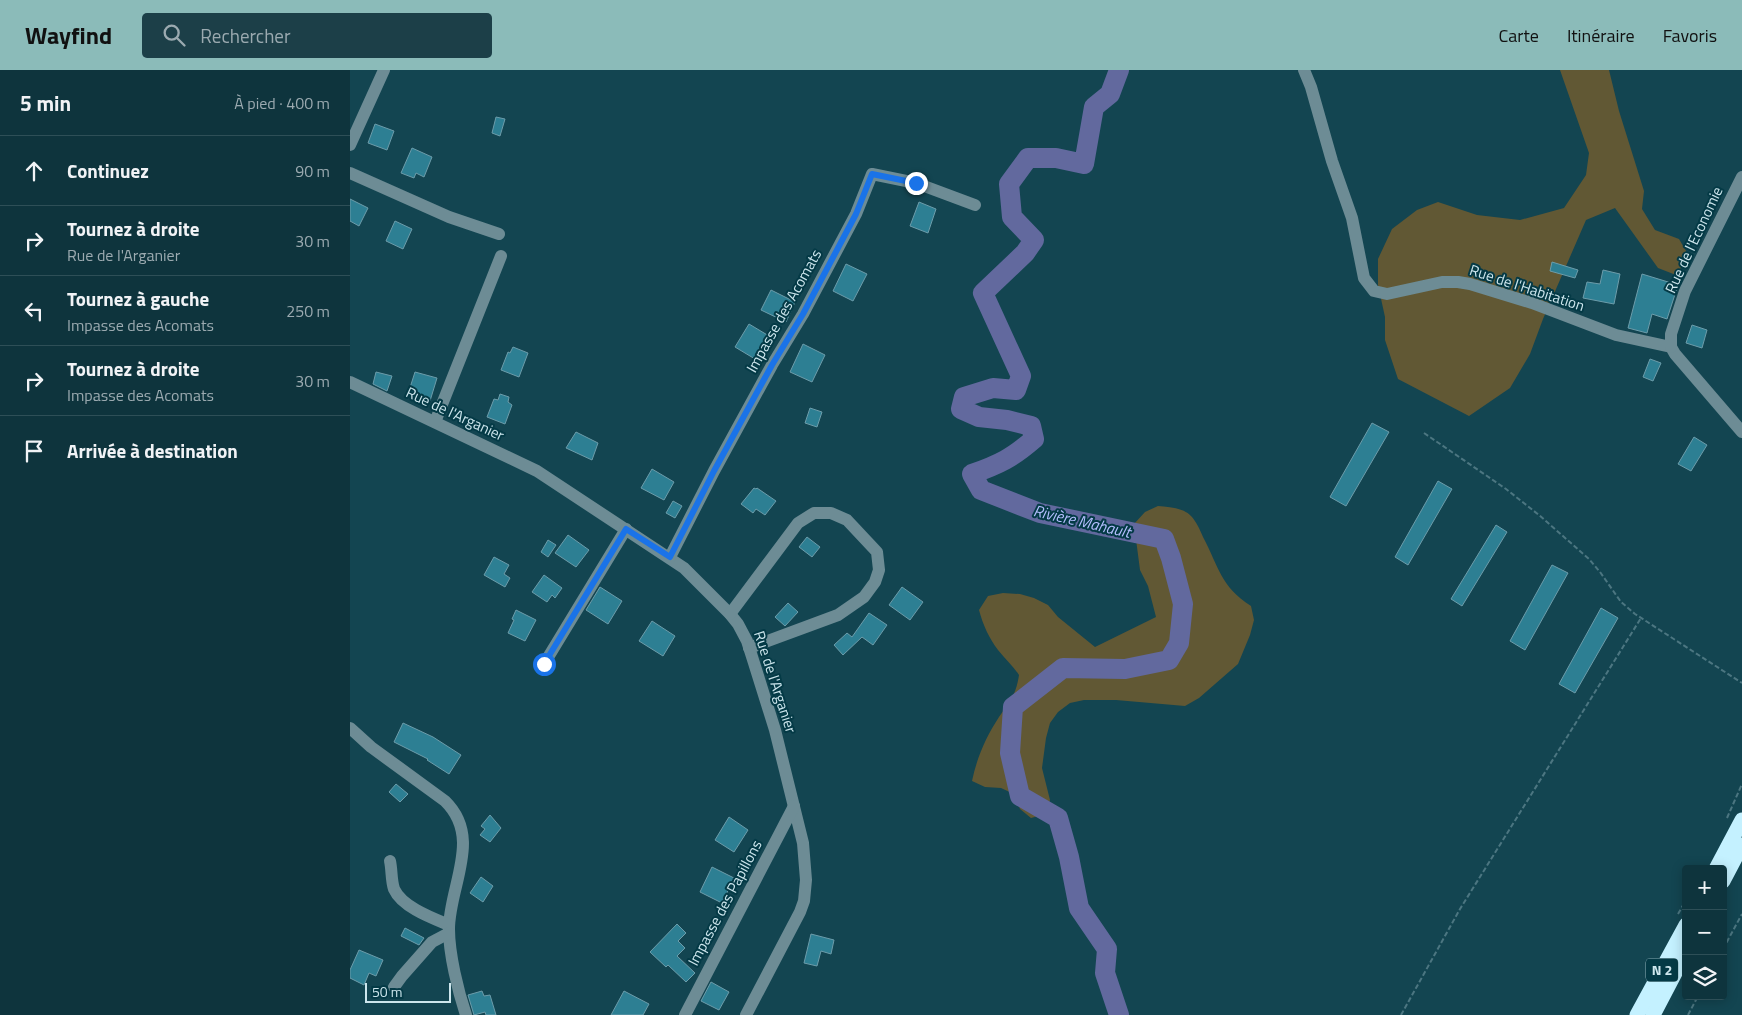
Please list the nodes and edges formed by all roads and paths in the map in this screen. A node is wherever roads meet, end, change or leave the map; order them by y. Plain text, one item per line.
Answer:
1 (384, 70) edge
2 (1304, 70) edge
3 (350, 145) edge
4 (350, 173) edge
5 (1742, 177) edge
6 (975, 205) dead end
7 (499, 234) dead end
8 (501, 256) dead end
9 (1671, 347) junction
10 (350, 382) edge
11 (435, 422) junction
12 (1742, 432) edge
13 (1424, 433) dead end
14 (626, 529) junction
15 (670, 557) junction
16 (730, 614) junction
17 (1642, 618) junction
18 (749, 648) junction
19 (544, 664) dead end
20 (1742, 683) edge
21 (350, 728) edge
22 (794, 806) junction
23 (1742, 820) edge
24 (1742, 845) edge
25 (390, 861) dead end
26 (1718, 865) edge
27 (1727, 873) edge
28 (1742, 914) edge
29 (449, 929) junction
30 (1682, 932) edge
31 (1727, 942) edge
32 (1684, 955) edge
33 (394, 987) dead end
34 (1696, 1000) edge
35 (466, 1015) edge
36 (685, 1015) edge
37 (746, 1015) edge
38 (1401, 1015) edge
39 (1637, 1015) edge
40 (1653, 1015) edge
41 (1688, 1015) edge

1 - 3 street
2 - 9 street, Rue de l'Habitation
4 - 7 street
5 - 9 street, Rue de l'Economie
6 - 15 street, Impasse des Acomats
8 - 11 street
9 - 12 street
10 - 11 street, Rue de l'Arganier
11 - 14 street, Rue de l'Arganier
13 - 17 path
14 - 15 street, Rue de l'Arganier
14 - 19 street
15 - 16 street, Rue de l'Arganier
16 - 18 street, Rue de l'Arganier
16 - 18 street
17 - 20 path
17 - 38 path
18 - 22 street, Rue de l'Arganier
21 - 29 street
22 - 36 street, Impasse des Papillons
22 - 37 street, Rue de l'Arganier
23 - 26 highway
24 - 27 highway
25 - 29 street
28 - 31 path
29 - 33 street
29 - 35 street
30 - 39 highway, N 2
32 - 40 highway, N 2
34 - 41 path

